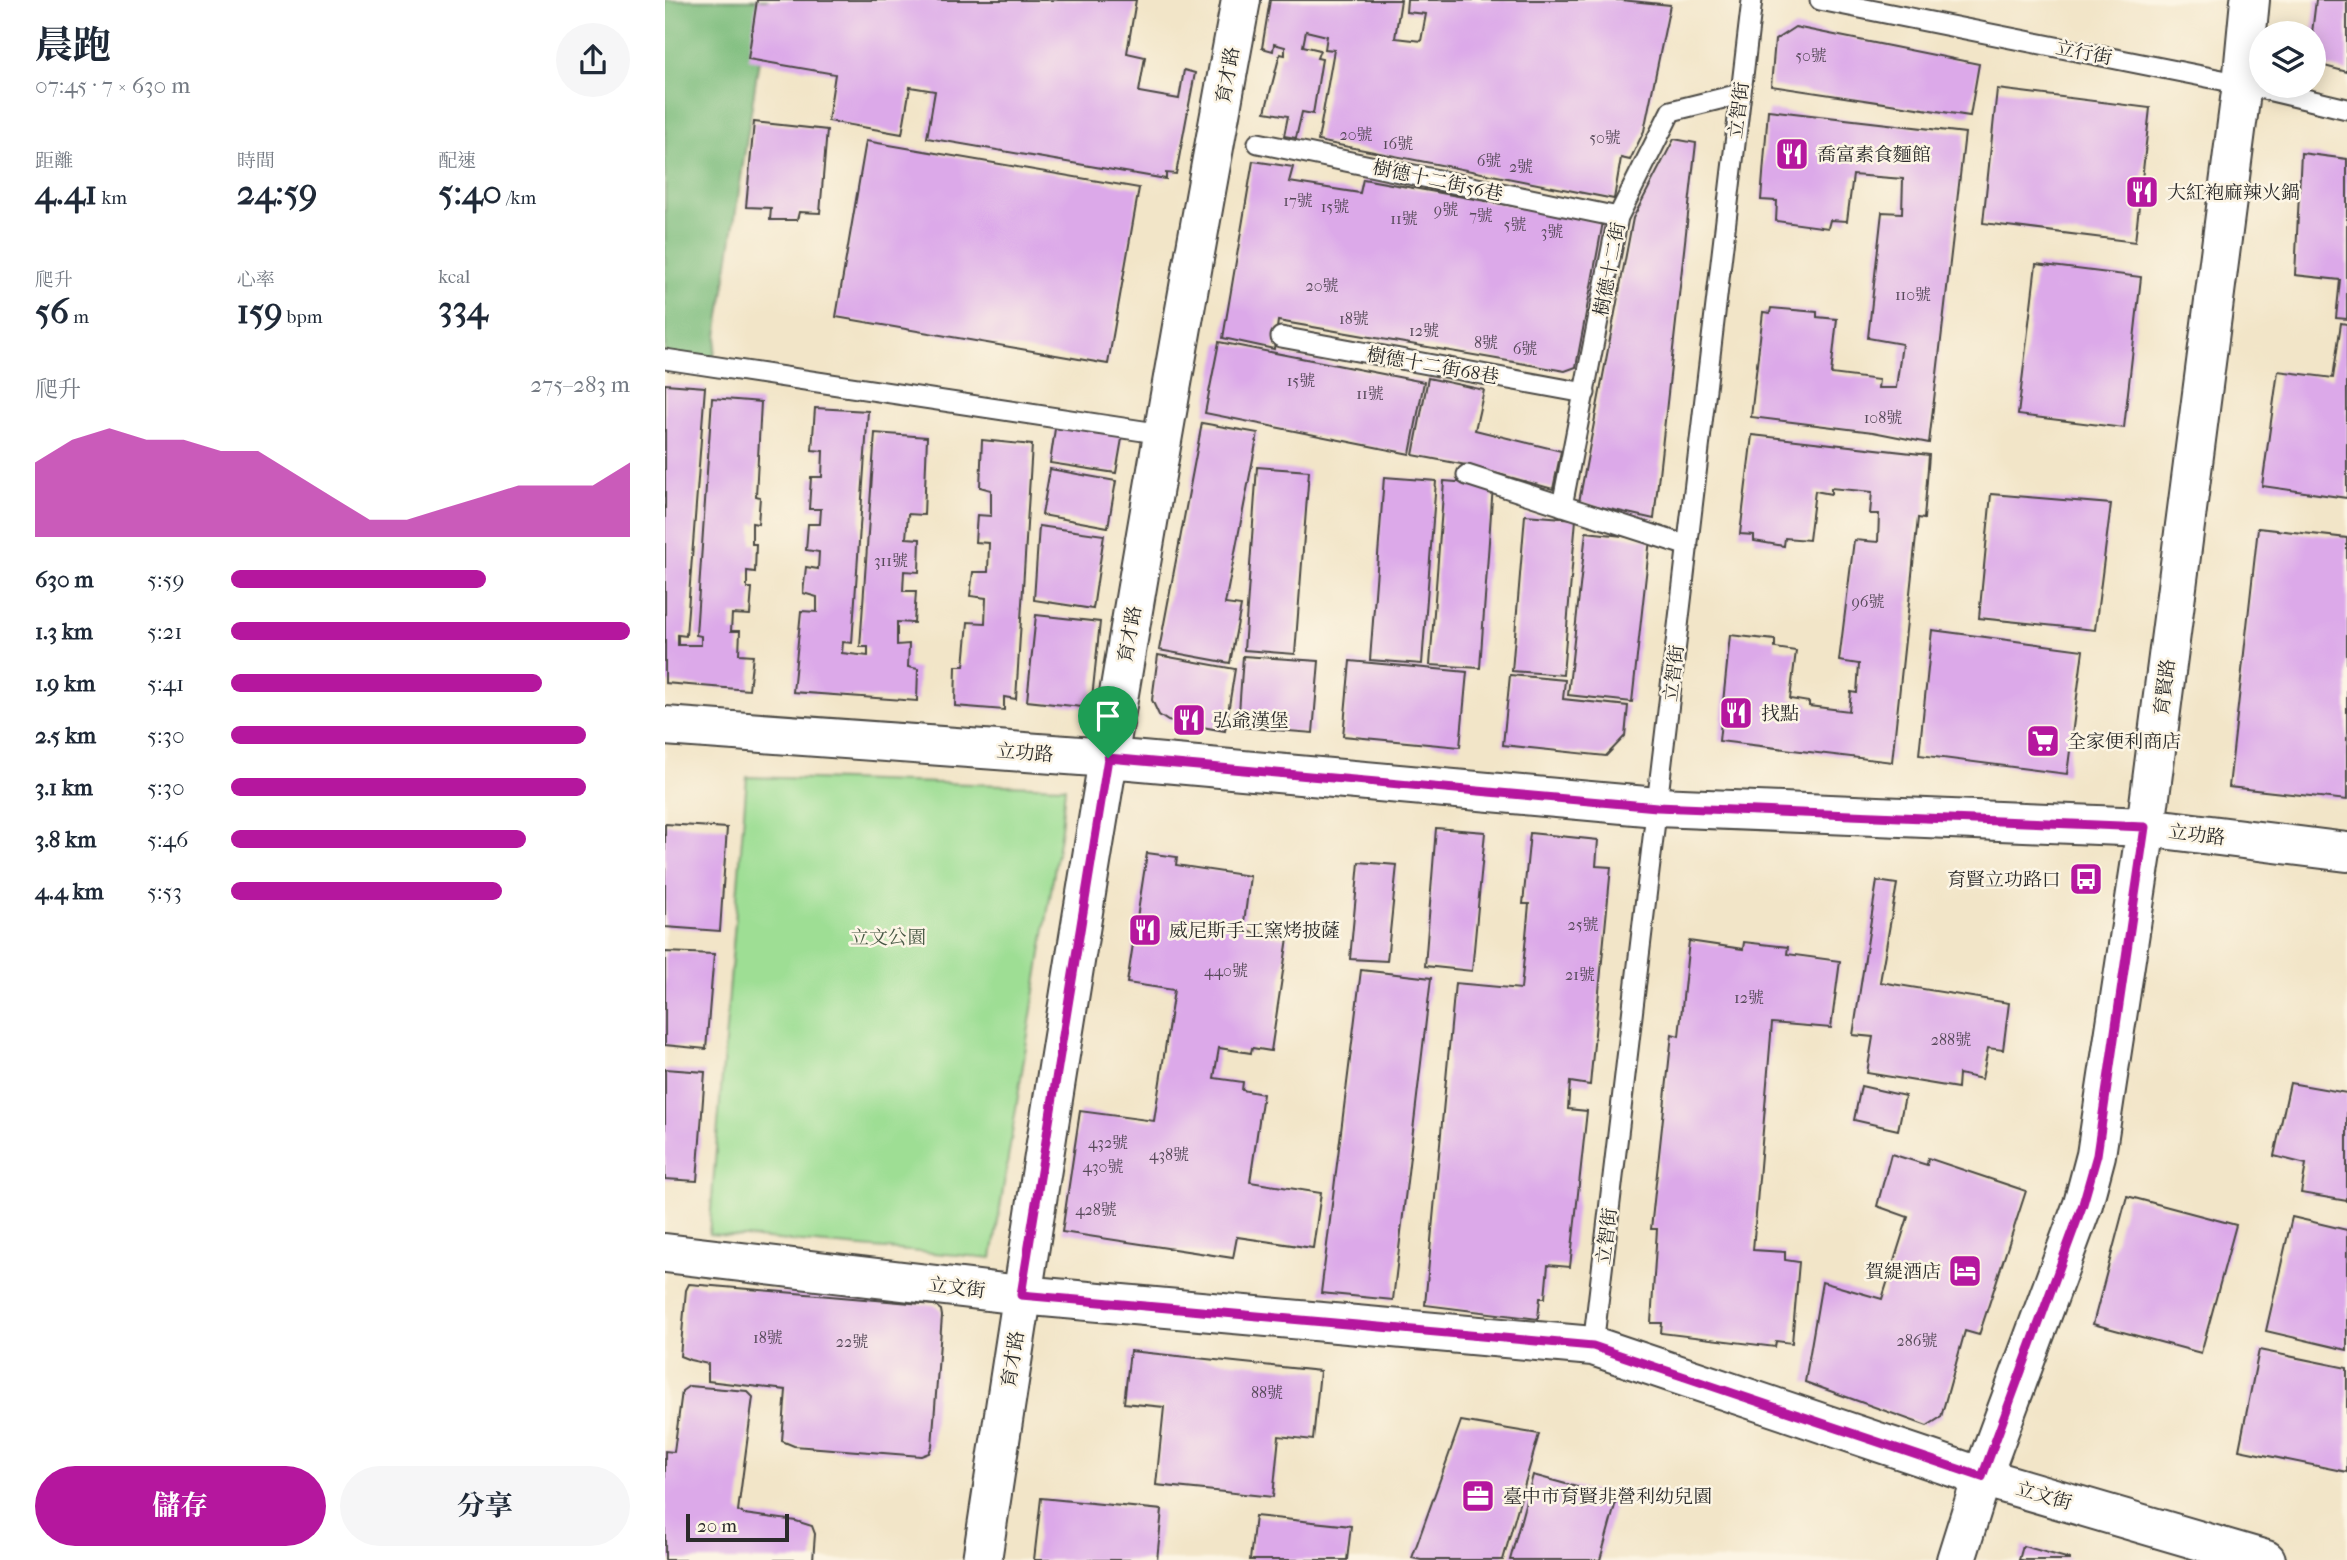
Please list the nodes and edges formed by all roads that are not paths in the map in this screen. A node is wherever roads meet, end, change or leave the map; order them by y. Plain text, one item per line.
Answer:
1 (1241, 0) edge
2 (1752, 0) edge
3 (1820, 0) edge
4 (2251, 0) edge
5 (2242, 84) junction
6 (1740, 94) junction
7 (2347, 109) edge
8 (1258, 143) dead end
9 (1618, 217) junction
10 (1281, 337) dead end
11 (665, 359) edge
12 (1585, 393) junction
13 (1163, 434) junction
14 (1467, 475) dead end
15 (1562, 506) junction
16 (1688, 546) junction
17 (665, 726) edge
18 (1108, 758) junction
19 (1657, 807) junction
20 (2145, 827) junction
21 (2347, 852) edge
22 (665, 1253) edge
23 (1021, 1295) junction
24 (1593, 1346) junction
25 (1982, 1477) junction
26 (982, 1560) edge
27 (1956, 1560) edge
28 (2266, 1560) edge

1 - 13 street, 育才路
2 - 6 lane, 立智街
3 - 5 lane, 立行街
4 - 5 street, 育賢路
5 - 7 lane, 立行街
5 - 20 street, 育賢路
6 - 9 lane, 樹德十二街
6 - 16 lane, 立智街
8 - 9 lane, 樹德十二街56巷
9 - 12 lane, 樹德十二街
10 - 12 lane, 樹德十二街68巷
11 - 13 lane
12 - 15 lane, 樹德十二街
13 - 18 street, 育才路
14 - 15 lane
15 - 16 lane
16 - 19 lane, 立智街
17 - 18 street, 立功路
18 - 19 street, 立功路
18 - 23 street, 育才路
19 - 20 street, 立功路
19 - 24 lane, 立智街
20 - 21 street, 立功路
20 - 25 street, 育賢路
22 - 23 street, 立文街
23 - 24 street, 立文街
23 - 26 street, 育才路
24 - 25 street, 立文街
25 - 27 street, 育賢路
25 - 28 street, 立文街

